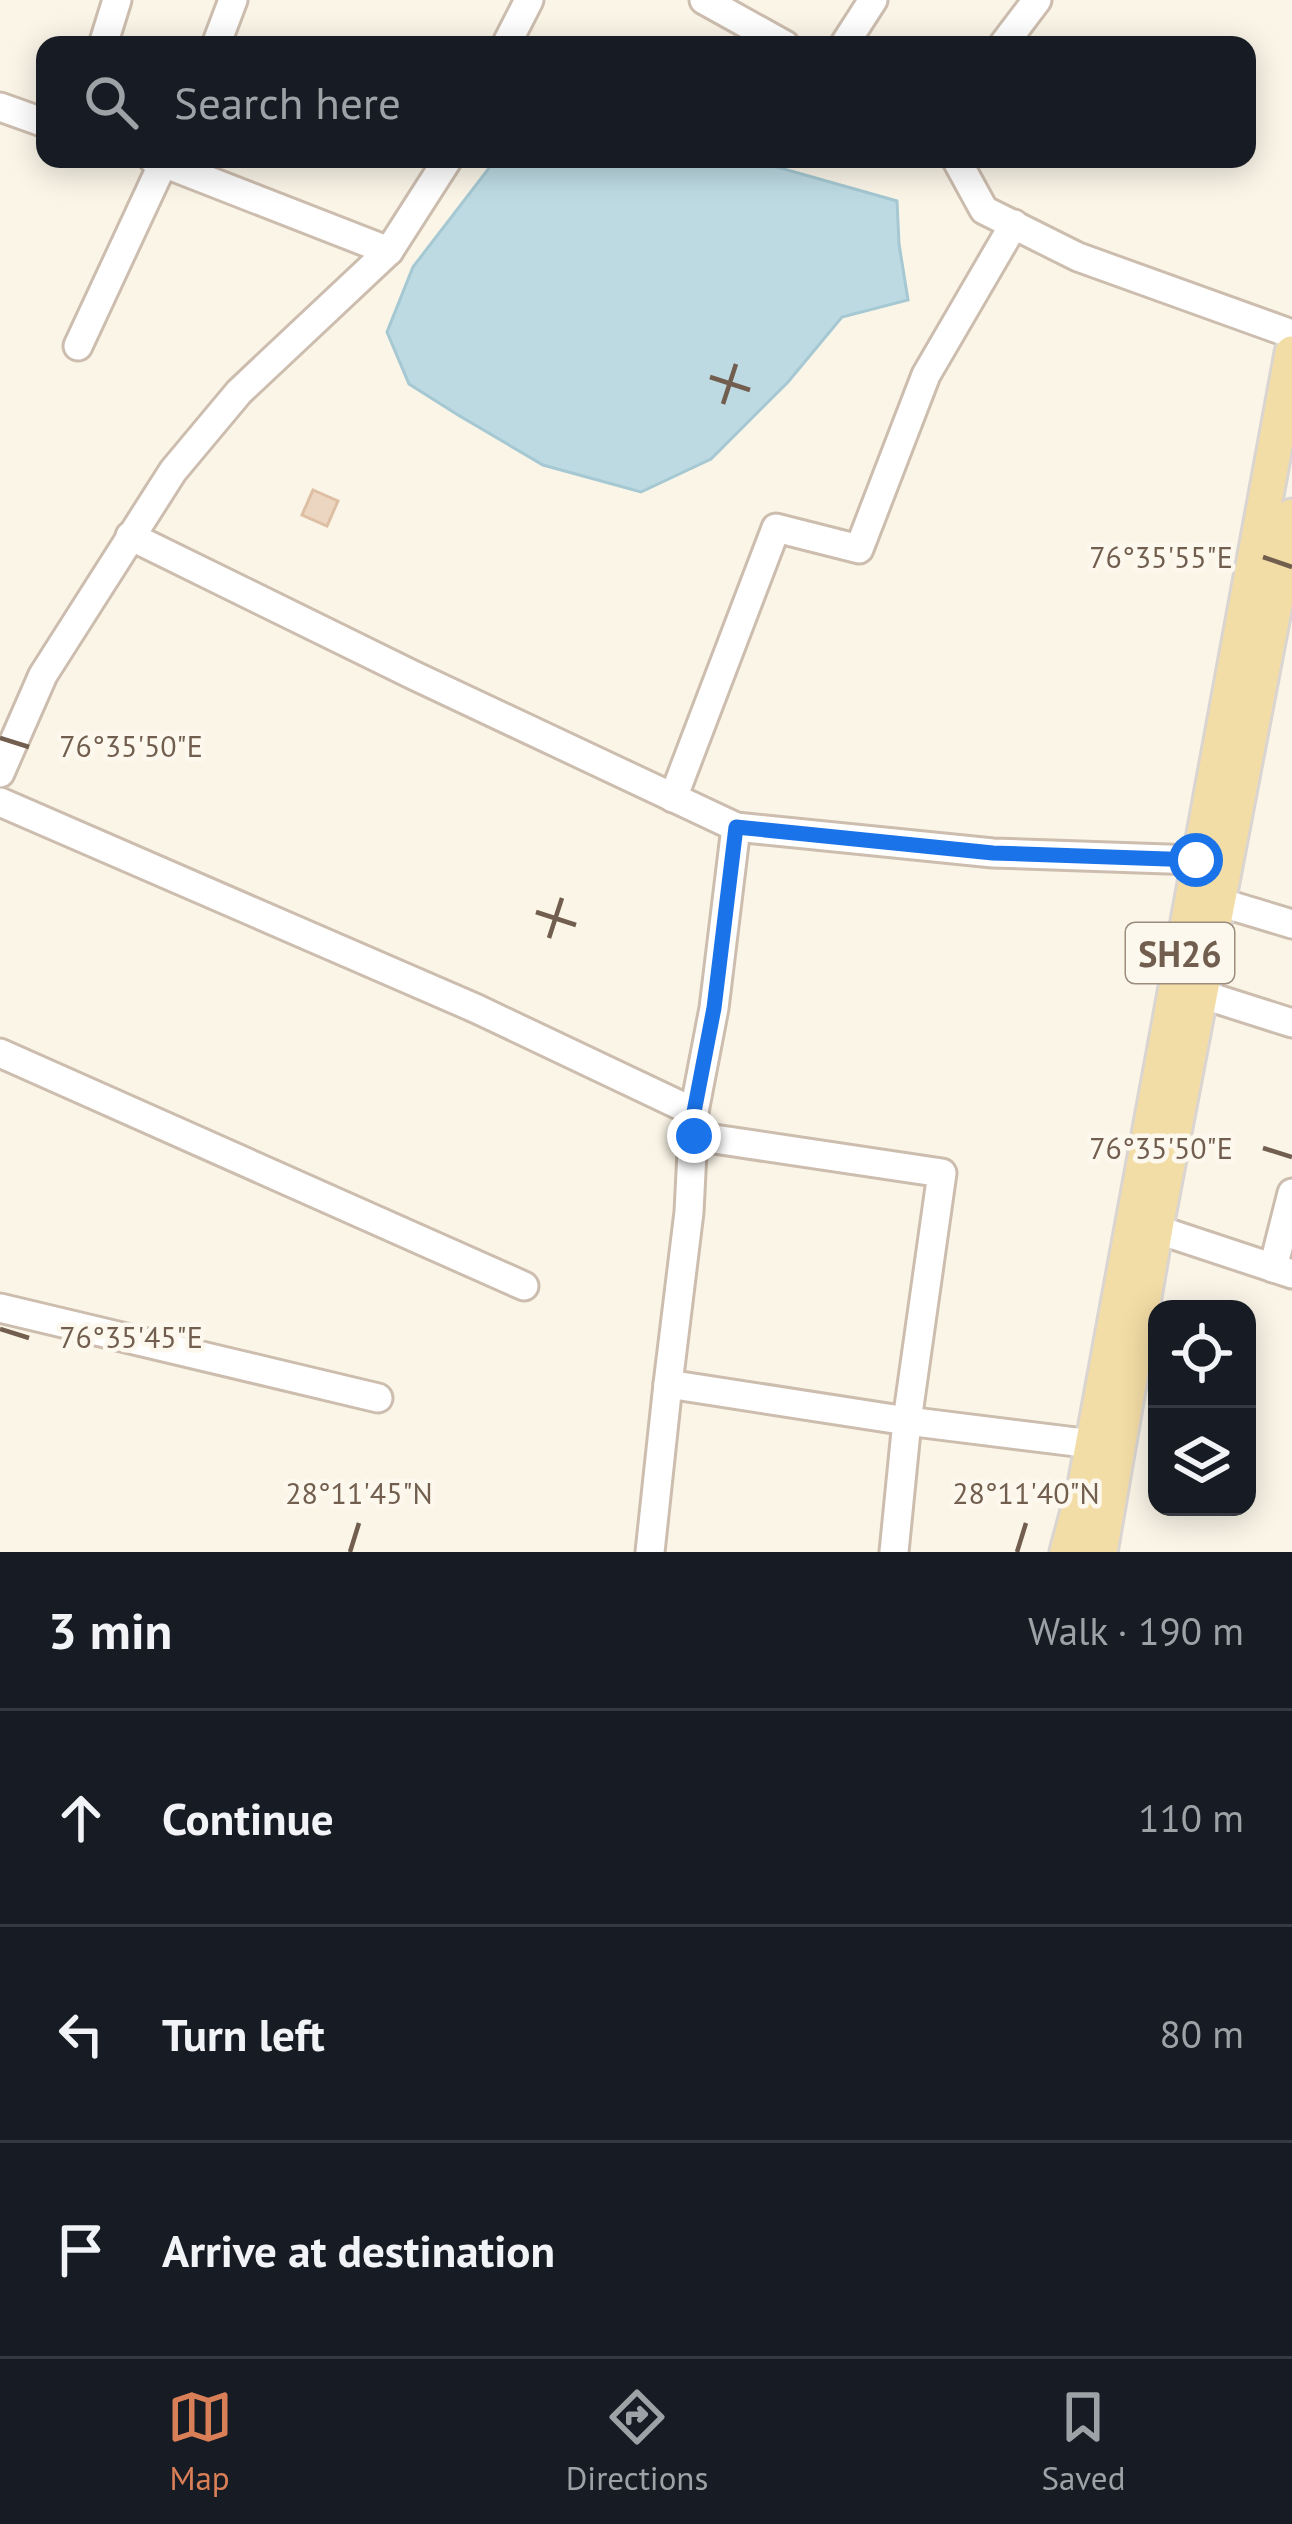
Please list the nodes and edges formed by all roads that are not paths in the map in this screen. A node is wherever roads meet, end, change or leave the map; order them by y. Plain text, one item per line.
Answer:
1 (117, 0) edge
2 (233, 0) edge
3 (529, 0) edge
4 (873, 0) edge
5 (1036, 0) edge
6 (720, 4) edge
7 (106, 36) edge
8 (219, 36) edge
9 (511, 36) edge
10 (771, 36) edge
11 (850, 36) edge
12 (1010, 36) edge
13 (0, 107) edge
14 (36, 120) edge
15 (156, 168) edge
16 (180, 168) edge
17 (442, 168) edge
18 (961, 168) edge
19 (1013, 224) junction
20 (389, 251) junction
21 (1292, 334) edge
22 (78, 346) dead end
23 (1292, 353) edge
24 (1292, 516) edge
25 (130, 536) junction
26 (0, 773) edge
27 (673, 798) junction
28 (0, 802) edge
29 (736, 827) junction
30 (1196, 860) junction
31 (1220, 902) junction
32 (1292, 924) edge
33 (1202, 994) junction
34 (1292, 1023) edge
35 (0, 1053) edge
36 (694, 1124) junction
37 (1292, 1193) edge
38 (1156, 1229) junction
39 (1283, 1271) edge
40 (524, 1286) dead end
41 (0, 1308) edge
42 (668, 1384) junction
43 (378, 1398) dead end
44 (907, 1421) junction
45 (1092, 1444) junction
46 (650, 1552) edge
47 (894, 1552) edge
48 (1067, 1552) edge
49 (1100, 1552) edge

1 - 7 street
2 - 8 street
3 - 9 street
4 - 11 street
5 - 12 street
6 - 10 street
13 - 14 street
15 - 22 street
16 - 20 street
17 - 20 street
18 - 19 street
19 - 21 street
19 - 27 street
20 - 25 street
23 - 30 main road, SH26
24 - 31 main road, SH26
25 - 26 street
25 - 27 street
27 - 29 street
28 - 36 street
29 - 30 street
29 - 36 street
30 - 45 main road, SH26
31 - 32 street
31 - 33 main road, SH26
33 - 34 street
33 - 38 main road, SH26
35 - 40 street
36 - 42 street
36 - 44 street
37 - 39 street
38 - 39 street
38 - 49 main road, SH26
41 - 43 street
42 - 44 street
42 - 46 street
44 - 45 street
44 - 47 street
45 - 48 main road, SH26

